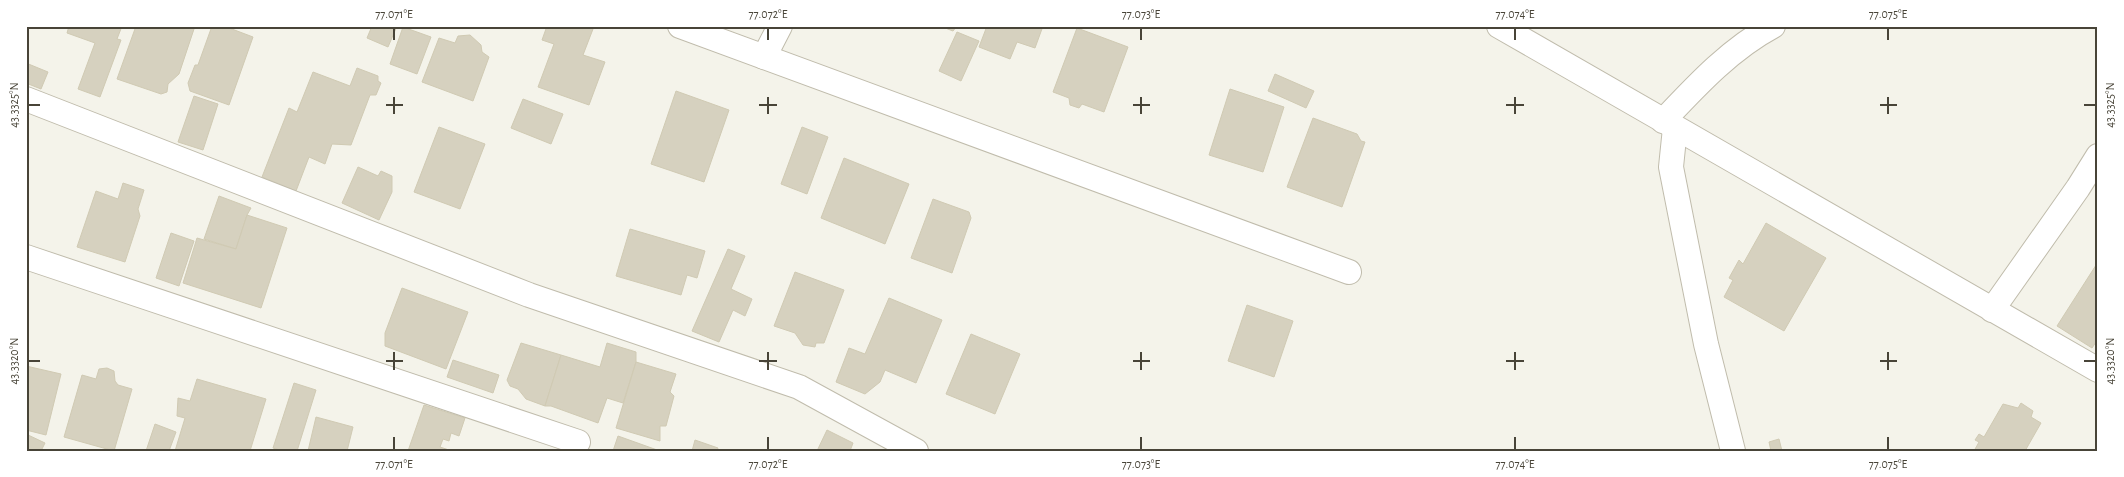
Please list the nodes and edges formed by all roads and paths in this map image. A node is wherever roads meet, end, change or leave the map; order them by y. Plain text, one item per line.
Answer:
1 (680, 26) edge
2 (780, 26) edge
3 (1499, 26) edge
4 (1773, 26) edge
5 (764, 57) junction
6 (26, 99) edge
7 (1669, 125) junction
8 (2098, 156) edge
9 (26, 257) edge
10 (1349, 272) dead end
11 (1992, 310) junction
12 (2098, 370) edge
13 (578, 442) dead end
14 (916, 451) edge
15 (1733, 451) edge

1 - 5 street
2 - 5 street
3 - 7 street
4 - 7 street
5 - 10 street
6 - 14 street
7 - 11 street
7 - 15 street
8 - 11 street
9 - 13 street
11 - 12 street

